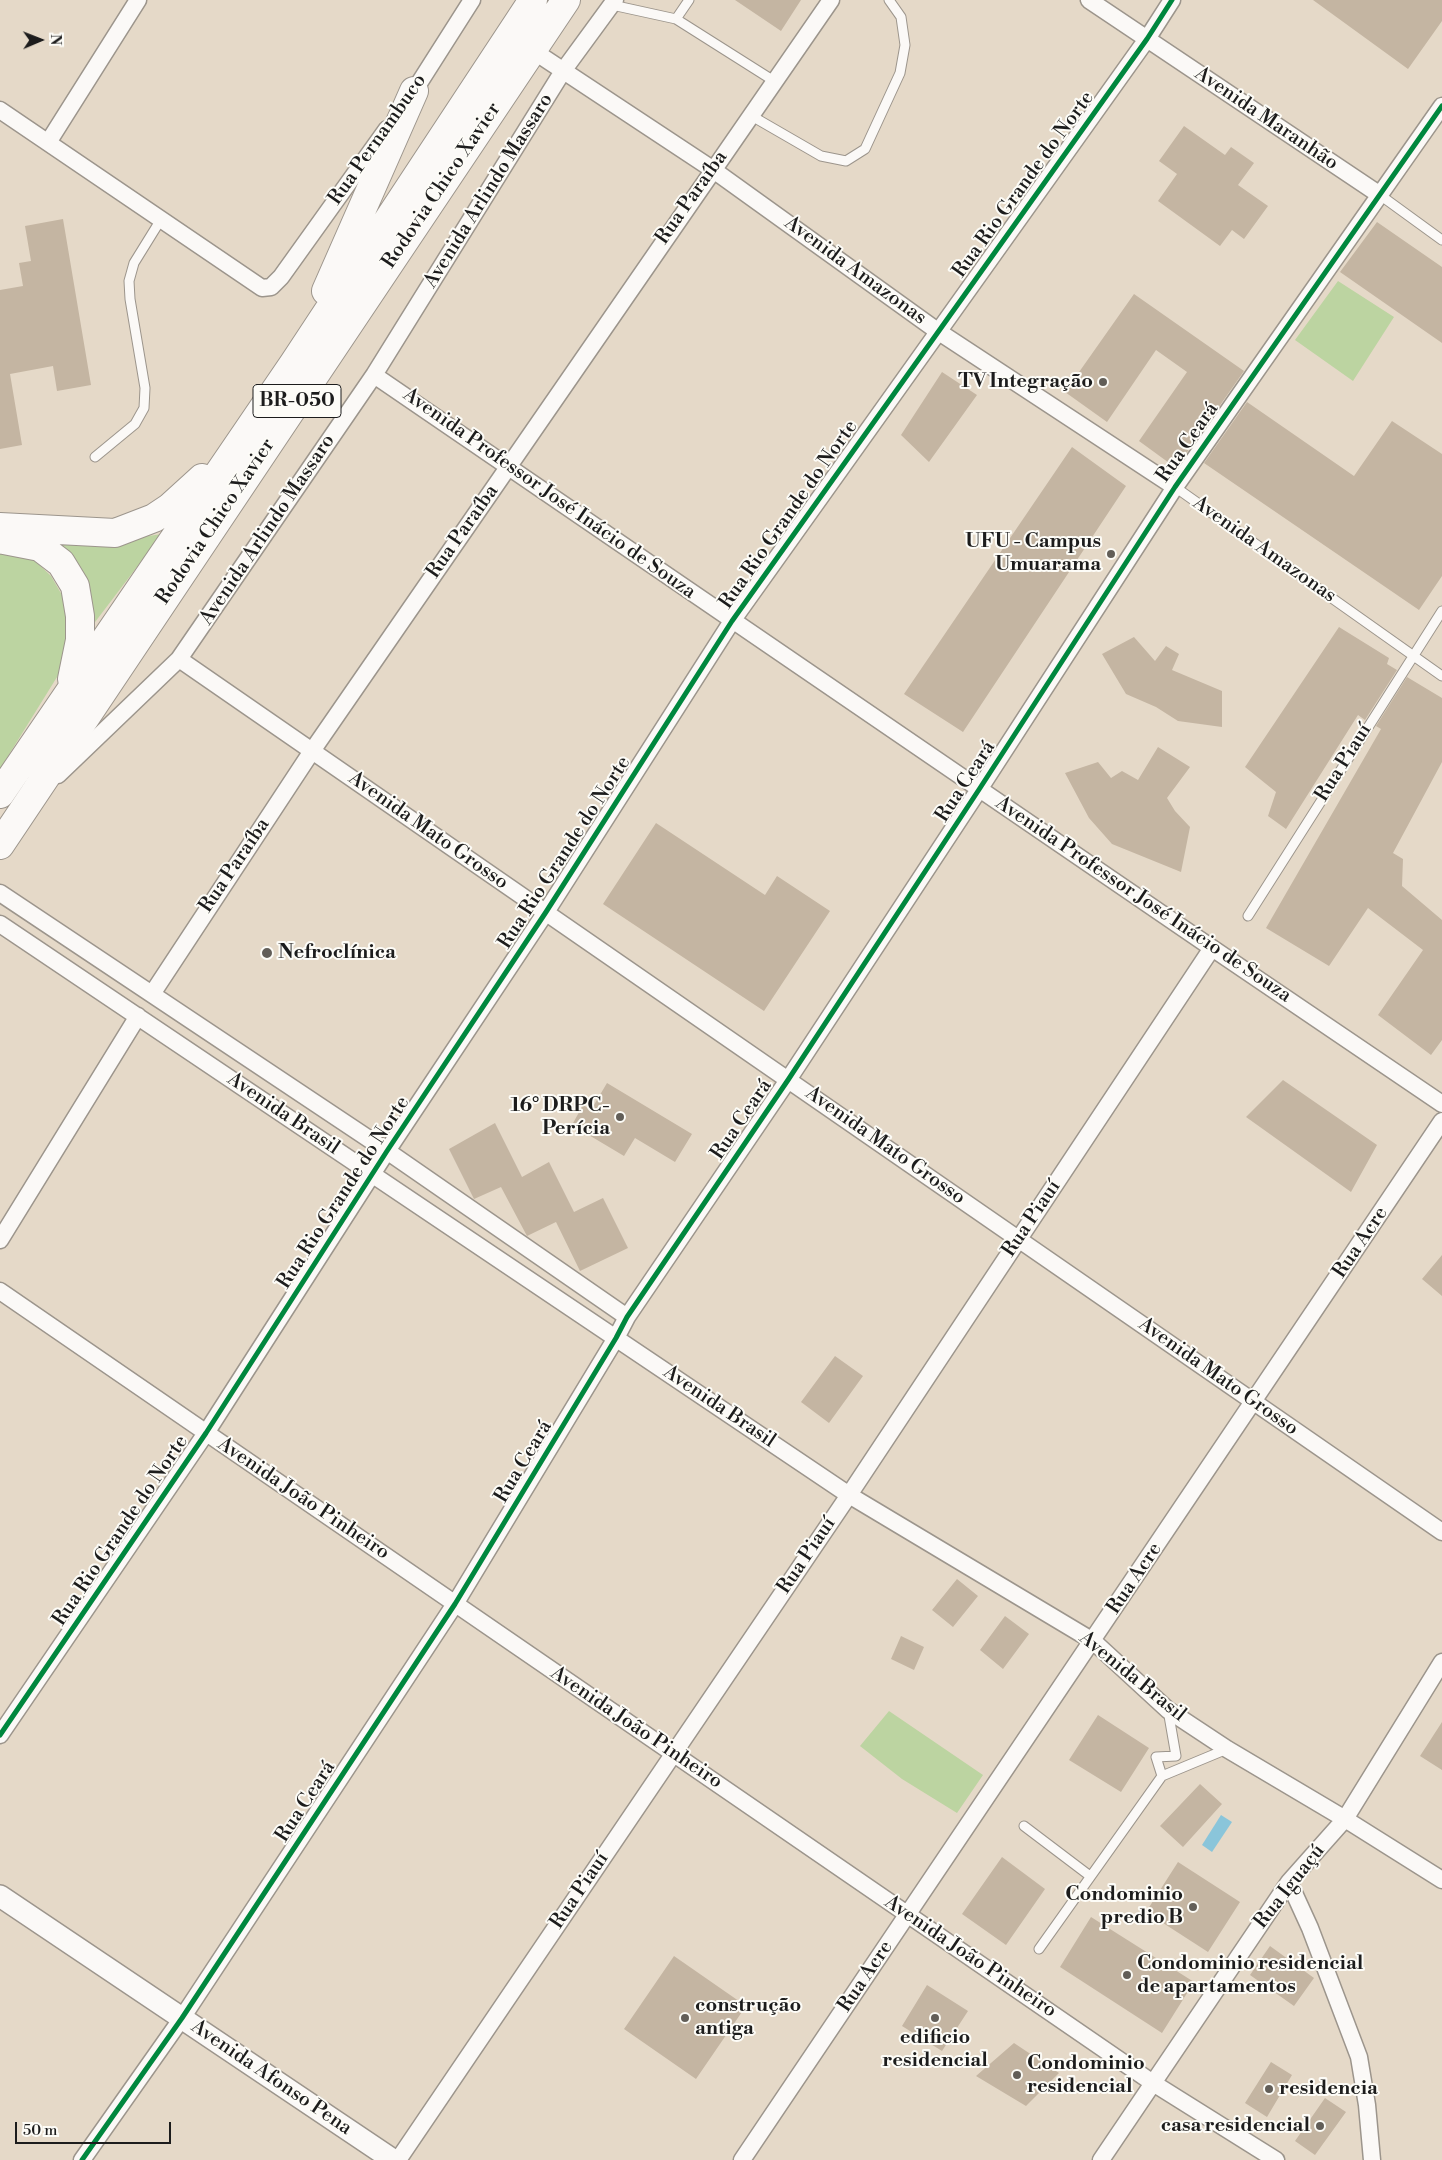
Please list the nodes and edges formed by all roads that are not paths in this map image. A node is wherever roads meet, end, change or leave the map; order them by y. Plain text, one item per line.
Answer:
1 (138, 0) edge
2 (533, 0) edge
3 (566, 0) edge
4 (689, 0) edge
5 (831, 0) edge
6 (889, 0) edge
7 (1089, 0) edge
8 (1172, 0) edge
9 (466, 2) edge
10 (614, 2) edge
11 (676, 19) junction
12 (1147, 39) junction
13 (532, 50) junction
14 (563, 71) junction
15 (774, 81) junction
16 (414, 92) junction
17 (1442, 106) edge
18 (0, 110) edge
19 (750, 115) junction
20 (49, 142) junction
21 (712, 169) junction
22 (1380, 195) junction
23 (160, 220) junction
24 (1442, 240) edge
25 (938, 331) junction
26 (294, 362) junction
27 (374, 375) junction
28 (239, 443) junction
29 (95, 456) dead end
30 (508, 465) junction
31 (1175, 487) junction
32 (0, 526) edge
33 (0, 540) edge
34 (1442, 611) edge
35 (732, 621) junction
36 (1412, 655) junction
37 (179, 659) junction
38 (1442, 676) edge
39 (70, 690) junction
40 (312, 751) junction
41 (980, 788) junction
42 (0, 794) edge
43 (29, 803) junction
44 (2, 841) edge
45 (0, 893) edge
46 (546, 912) junction
47 (1248, 916) dead end
48 (0, 924) edge
49 (1212, 948) junction
50 (152, 994) junction
51 (138, 1016) junction
52 (788, 1080) junction
53 (1442, 1104) edge
54 (1442, 1122) edge
55 (387, 1152) junction
56 (373, 1175) junction
57 (1019, 1239) junction
58 (0, 1240) edge
59 (0, 1291) edge
60 (627, 1317) junction
61 (616, 1338) junction
62 (1254, 1402) junction
63 (206, 1433) junction
64 (849, 1495) junction
65 (1442, 1532) edge
66 (455, 1604) junction
67 (1093, 1641) junction
68 (1442, 1662) edge
69 (1168, 1710) junction
70 (0, 1735) edge
71 (1227, 1749) junction
72 (673, 1753) junction
73 (1162, 1776) junction
74 (1345, 1819) junction
75 (1024, 1826) dead end
76 (1090, 1876) junction
77 (1442, 1880) edge
78 (1289, 1882) junction
79 (0, 1896) edge
80 (908, 1914) junction
81 (1038, 1949) dead end
82 (182, 2018) junction
83 (1153, 2083) junction
84 (82, 2160) edge
85 (393, 2160) edge
86 (398, 2160) edge
87 (742, 2160) edge
88 (1101, 2160) edge
89 (1276, 2160) edge
90 (1372, 2160) edge

1 - 20 street
2 - 26 highway, Rodovia Chico Xavier / BR-050
3 - 13 highway, Rodovia Chico Xavier / BR-050
4 - 11 lane
5 - 15 street, Rua Paraíba
6 - 19 lane
7 - 12 street, Avenida Maranhão
8 - 12 street, Rua Rio Grande do Norte
9 - 16 street, Rua Pernambuco
10 - 11 lane
10 - 14 street, Avenida Arlindo Massaro
11 - 15 lane
12 - 22 street, Avenida Maranhão
12 - 25 street, Rua Rio Grande do Norte
13 - 14 street, Avenida Amazonas
13 - 43 highway, Rodovia Chico Xavier / BR-050
14 - 21 street, Avenida Amazonas
14 - 27 street, Avenida Arlindo Massaro
15 - 19 street, Rua Paraíba
16 - 23 street, Rua Pernambuco
16 - 26 highway
17 - 22 street, Rua Ceará
18 - 20 street
19 - 21 street, Rua Paraíba
20 - 23 street
21 - 25 street, Avenida Amazonas
21 - 30 street, Rua Paraíba
22 - 24 lane, Avenida Maranhão
22 - 31 street, Rua Ceará
23 - 29 lane
25 - 31 street, Avenida Amazonas
25 - 35 street, Rua Rio Grande do Norte
26 - 28 highway, Rodovia Chico Xavier / BR-050
27 - 30 street, Avenida Professor José Inácio de Souza
27 - 37 street, Avenida Arlindo Massaro
28 - 32 highway
28 - 39 highway, Rodovia Chico Xavier / BR-050
30 - 35 street, Avenida Professor José Inácio de Souza
30 - 40 street, Rua Paraíba
31 - 36 lane, Avenida Amazonas
31 - 41 street, Rua Ceará
33 - 39 highway
34 - 36 lane, Rua Piauí
35 - 41 street, Avenida Professor José Inácio de Souza
35 - 46 street, Rua Rio Grande do Norte
36 - 38 lane, Avenida Amazonas
36 - 47 lane, Rua Piauí
37 - 40 street, Avenida Mato Grosso
37 - 43 street, Avenida Arlindo Massaro
39 - 42 highway, Rodovia Chico Xavier / BR-050
40 - 46 street, Avenida Mato Grosso
40 - 50 street, Rua Paraíba
41 - 49 street, Avenida Professor José Inácio de Souza
41 - 52 street, Rua Ceará
43 - 44 highway, Rodovia Chico Xavier / BR-050
45 - 50 street, Avenida Brasil
46 - 52 street, Avenida Mato Grosso
46 - 55 street, Rua Rio Grande do Norte
48 - 51 street, Avenida Brasil
49 - 53 street, Avenida Professor José Inácio de Souza
49 - 57 street, Rua Piauí
50 - 55 street, Avenida Brasil
51 - 56 street, Avenida Brasil
51 - 58 street
52 - 57 street, Avenida Mato Grosso
52 - 60 street, Rua Ceará
54 - 62 street, Rua Acre
55 - 56 street, Rua Rio Grande do Norte
55 - 60 street, Avenida Brasil
56 - 61 street, Avenida Brasil
56 - 63 street, Rua Rio Grande do Norte
57 - 62 street, Avenida Mato Grosso
57 - 64 street, Rua Piauí
59 - 63 street, Avenida João Pinheiro
60 - 61 street, Rua Ceará
61 - 64 street, Avenida Brasil
61 - 66 street, Rua Ceará
62 - 65 street, Avenida Mato Grosso
62 - 67 street, Rua Acre
63 - 66 street, Avenida João Pinheiro
63 - 70 street, Rua Rio Grande do Norte
64 - 67 street, Avenida Brasil
64 - 72 street, Rua Piauí
66 - 72 street, Avenida João Pinheiro
66 - 82 street, Rua Ceará
67 - 69 street, Avenida Brasil
67 - 80 street, Rua Acre
68 - 74 street, Rua Iguaçú
69 - 71 street, Avenida Brasil
69 - 73 lane
71 - 73 lane
71 - 74 street, Avenida Brasil
72 - 80 street, Avenida João Pinheiro
72 - 86 street, Rua Piauí
73 - 76 lane
74 - 77 street, Avenida Brasil
74 - 78 street, Rua Iguaçú
75 - 76 lane
76 - 81 lane
78 - 83 street, Rua Iguaçú
78 - 90 street
79 - 82 street, Avenida Afonso Pena
80 - 83 street, Avenida João Pinheiro
80 - 87 street, Rua Acre
82 - 84 street, Rua Ceará
82 - 85 street, Avenida Afonso Pena
83 - 88 street, Rua Iguaçú
83 - 89 street, Avenida João Pinheiro

